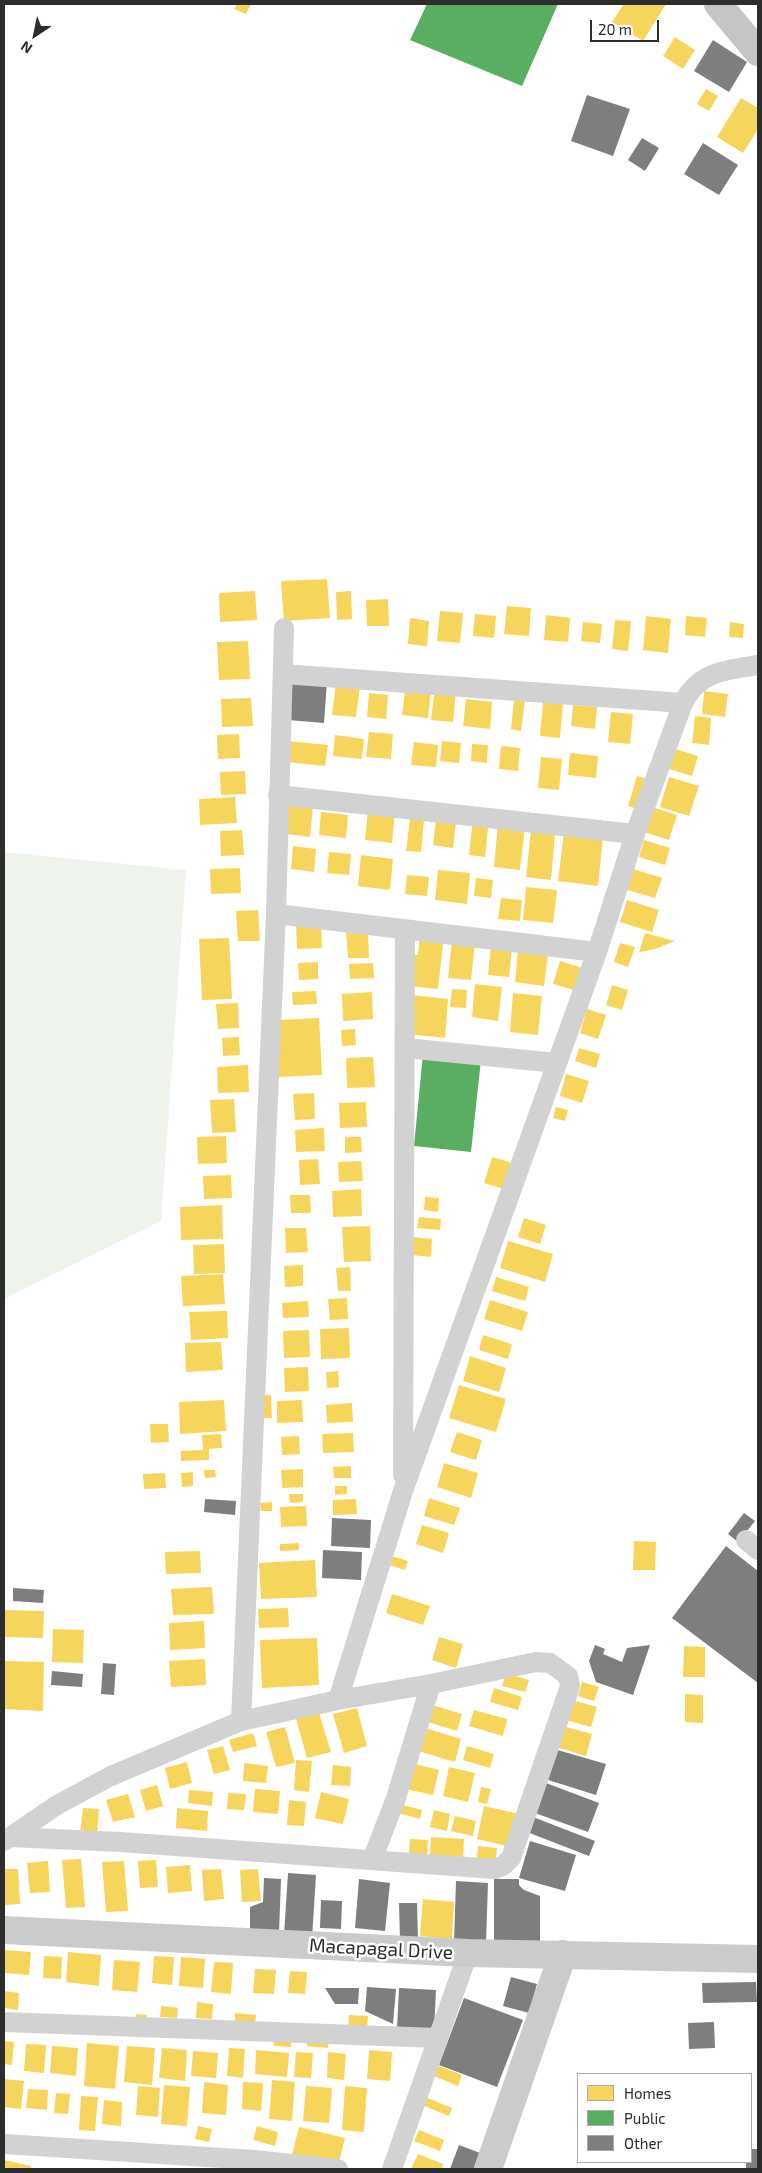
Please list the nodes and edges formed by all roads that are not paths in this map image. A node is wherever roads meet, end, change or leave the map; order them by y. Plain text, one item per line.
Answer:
1 (718, 4) edge
2 (758, 52) edge
3 (284, 628) dead end
4 (758, 665) edge
5 (283, 674) junction
6 (683, 703) junction
7 (278, 795) junction
8 (635, 834) junction
9 (276, 914) junction
10 (405, 929) junction
11 (597, 952) junction
12 (405, 1048) junction
13 (557, 1063) junction
14 (403, 1490) junction
15 (431, 1684) junction
16 (338, 1700) junction
17 (241, 1721) junction
18 (7, 1839) edge
19 (372, 1860) junction
20 (4, 1930) edge
21 (468, 1953) junction
22 (564, 1954) junction
23 (758, 1959) edge
24 (4, 2022) edge
25 (437, 2038) junction
26 (4, 2144) edge
27 (252, 2164) edge
28 (338, 2169) edge
29 (392, 2169) edge
30 (488, 2169) edge

1 - 2 main road
3 - 5 street
4 - 6 street
5 - 6 street
5 - 7 street
6 - 8 street
7 - 8 street
7 - 9 street
8 - 11 street
9 - 10 street
9 - 17 street
10 - 11 street
10 - 12 street
11 - 13 street
12 - 13 street
12 - 14 street
13 - 14 street
14 - 16 street
15 - 16 street
15 - 19 street
15 - 19 street
16 - 17 street
17 - 18 street
18 - 19 street
20 - 21 main road, Macapagal Drive
21 - 22 main road, Macapagal Drive
21 - 25 street
22 - 23 main road, Macapagal Drive
22 - 30 main road
24 - 25 street
25 - 29 street
26 - 27 street
27 - 28 street

